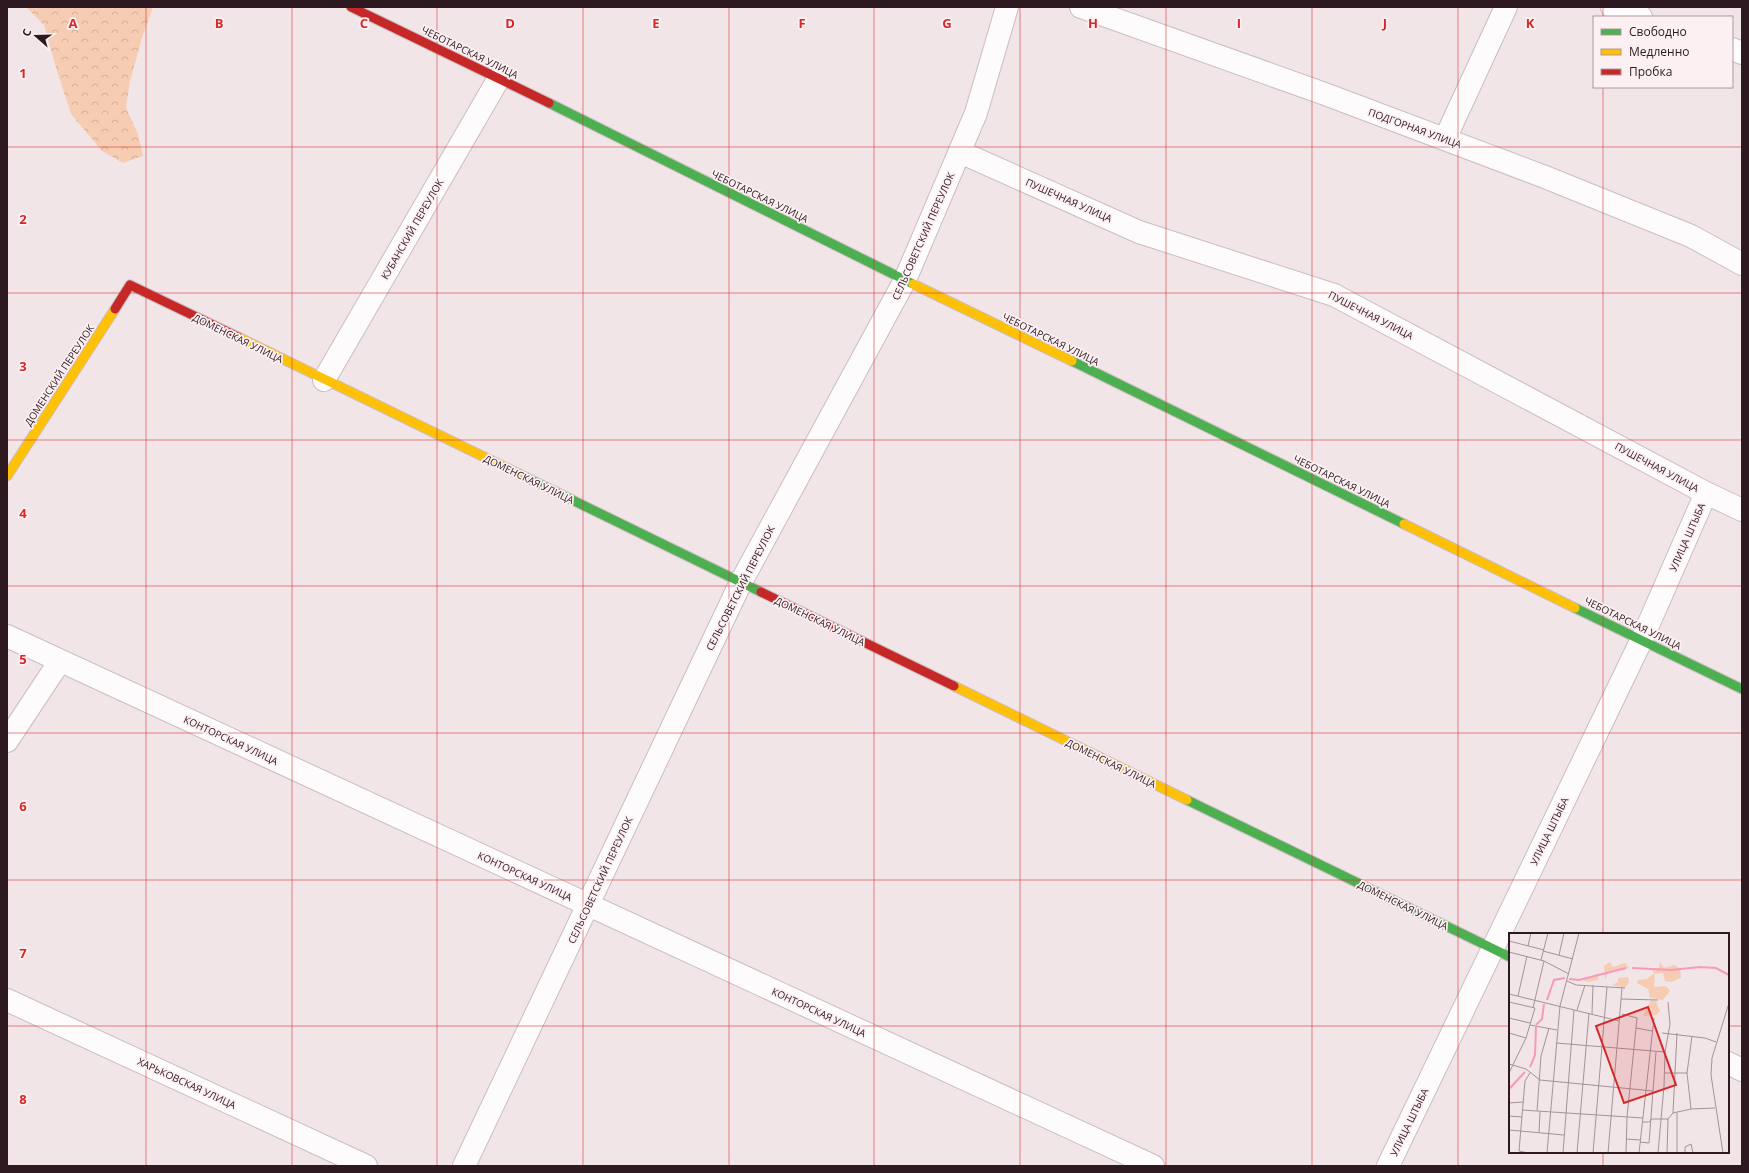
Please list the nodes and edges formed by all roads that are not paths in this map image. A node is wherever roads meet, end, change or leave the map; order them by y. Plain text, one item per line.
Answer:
1 (351, 7) edge
2 (1007, 7) edge
3 (1081, 7) edge
4 (1506, 7) edge
5 (1612, 7) edge
6 (1638, 16) edge
7 (499, 78) junction
8 (1445, 139) junction
9 (960, 152) junction
10 (1742, 264) edge
11 (905, 280) junction
12 (130, 286) joint
13 (324, 380) junction
14 (7, 476) edge
15 (1706, 493) junction
16 (1742, 510) edge
17 (741, 582) junction
18 (7, 636) edge
19 (1642, 639) junction
20 (60, 660) junction
21 (1742, 689) edge
22 (7, 741) edge
23 (588, 905) junction
24 (1510, 933) edge
25 (1509, 935) edge
26 (1501, 953) edge
27 (7, 1000) edge
28 (1729, 1064) edge
29 (1742, 1070) edge
30 (366, 1166) edge
31 (464, 1166) edge
32 (1153, 1166) edge
33 (1388, 1166) edge

1 - 7 street, ЧЕБОТАРСКАЯ УЛИЦА
2 - 9 street, СЕЛЬСОВЕТСКИЙ ПЕРЕУЛОК
3 - 8 street, ПОДГОРНАЯ УЛИЦА
4 - 8 street
5 - 6 street
7 - 11 street, ЧЕБОТАРСКАЯ УЛИЦА
7 - 13 street, КУБАНСКИЙ ПЕРЕУЛОК
8 - 10 street, ПОДГОРНАЯ УЛИЦА
9 - 11 street, СЕЛЬСОВЕТСКИЙ ПЕРЕУЛОК
9 - 15 street, ПУШЕЧНАЯ УЛИЦА
11 - 17 street, СЕЛЬСОВЕТСКИЙ ПЕРЕУЛОК
11 - 19 street, ЧЕБОТАРСКАЯ УЛИЦА
12 - 13 street, ДОМЕНСКАЯ УЛИЦА
12 - 14 street, ДОМЕНСКИЙ ПЕРЕУЛОК
13 - 17 street, ДОМЕНСКАЯ УЛИЦА
15 - 16 street, ПУШЕЧНАЯ УЛИЦА
15 - 19 street, УЛИЦА ШТЫБА
17 - 23 street, СЕЛЬСОВЕТСКИЙ ПЕРЕУЛОК
17 - 26 street, ДОМЕНСКАЯ УЛИЦА
18 - 20 street, КОНТОРСКАЯ УЛИЦА
19 - 21 street, ЧЕБОТАРСКАЯ УЛИЦА
19 - 24 street, УЛИЦА ШТЫБА
20 - 22 street
20 - 23 street, КОНТОРСКАЯ УЛИЦА
23 - 31 street, СЕЛЬСОВЕТСКИЙ ПЕРЕУЛОК
23 - 32 street, КОНТОРСКАЯ УЛИЦА
25 - 26 street, УЛИЦА ШТЫБА
26 - 33 street, УЛИЦА ШТЫБА
27 - 30 street, ХАРЬКОВСКАЯ УЛИЦА
28 - 29 street

